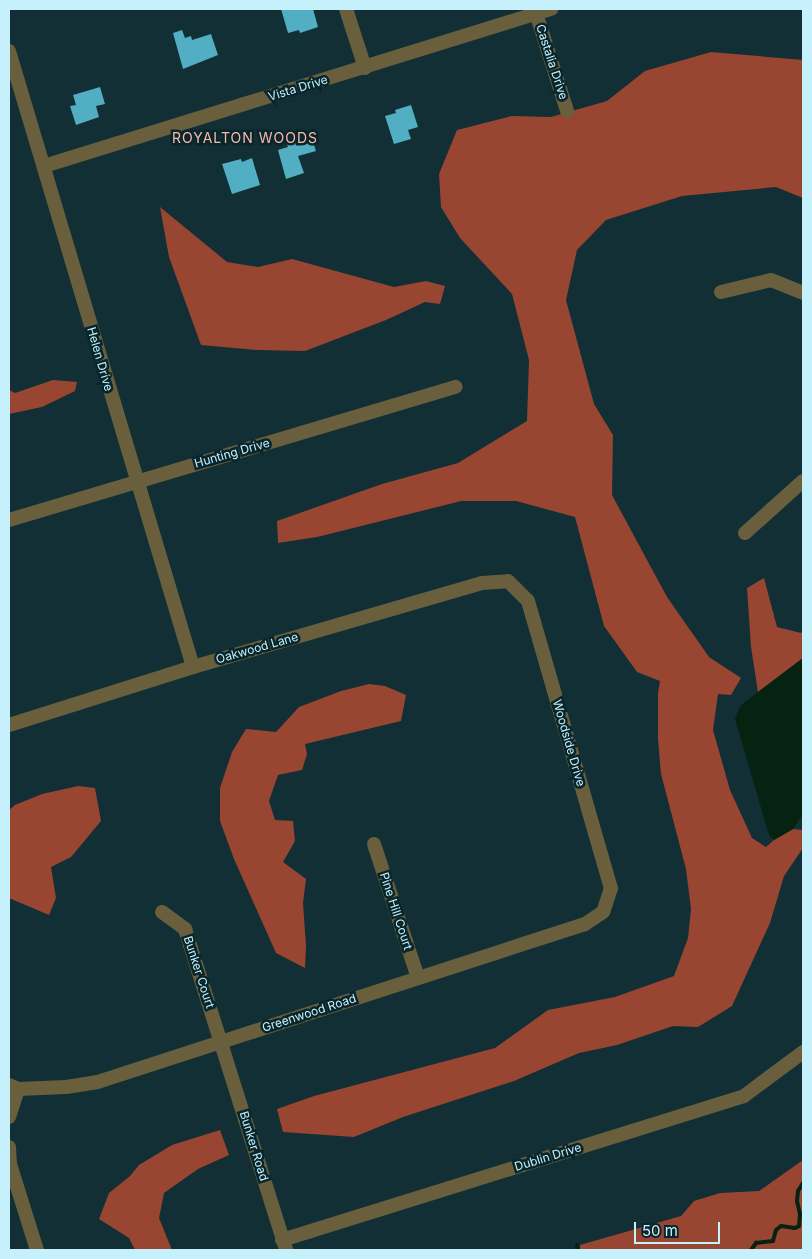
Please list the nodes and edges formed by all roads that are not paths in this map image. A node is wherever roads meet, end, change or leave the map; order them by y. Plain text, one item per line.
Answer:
1 (346, 9) edge
2 (551, 9) edge
3 (536, 13) junction
4 (9, 51) edge
5 (365, 68) junction
6 (567, 111) dead end
7 (44, 166) junction
8 (721, 292) dead end
9 (803, 293) edge
10 (456, 387) dead end
11 (137, 481) junction
12 (803, 481) edge
13 (9, 520) edge
14 (745, 533) dead end
15 (508, 580) joint
16 (193, 667) junction
17 (9, 725) edge
18 (374, 844) dead end
19 (162, 912) dead end
20 (603, 912) joint
21 (418, 978) junction
22 (222, 1042) junction
23 (803, 1052) edge
24 (13, 1087) edge
25 (9, 1117) edge
26 (9, 1148) edge
27 (284, 1245) edge
28 (37, 1250) edge

1 - 5 street
2 - 3 street, Vista Drive
3 - 5 street, Vista Drive
3 - 6 street, Castalia Drive
4 - 7 street, Helen Drive
5 - 7 street, Vista Drive
7 - 11 street, Helen Drive
8 - 9 street
10 - 11 street, Hunting Drive
11 - 13 street, Hunting Drive
11 - 16 street, Helen Drive
12 - 14 street
15 - 16 street, Oakwood Lane
15 - 20 street, Woodside Drive
16 - 17 street, Oakwood Lane
18 - 21 street, Pine Hill Court
19 - 22 street, Bunker Court
20 - 21 street, Greenwood Road
21 - 22 street, Greenwood Road
22 - 24 street, Greenwood Road
22 - 27 street, Bunker Road
23 - 27 street, Dublin Drive
24 - 25 street
26 - 28 street

